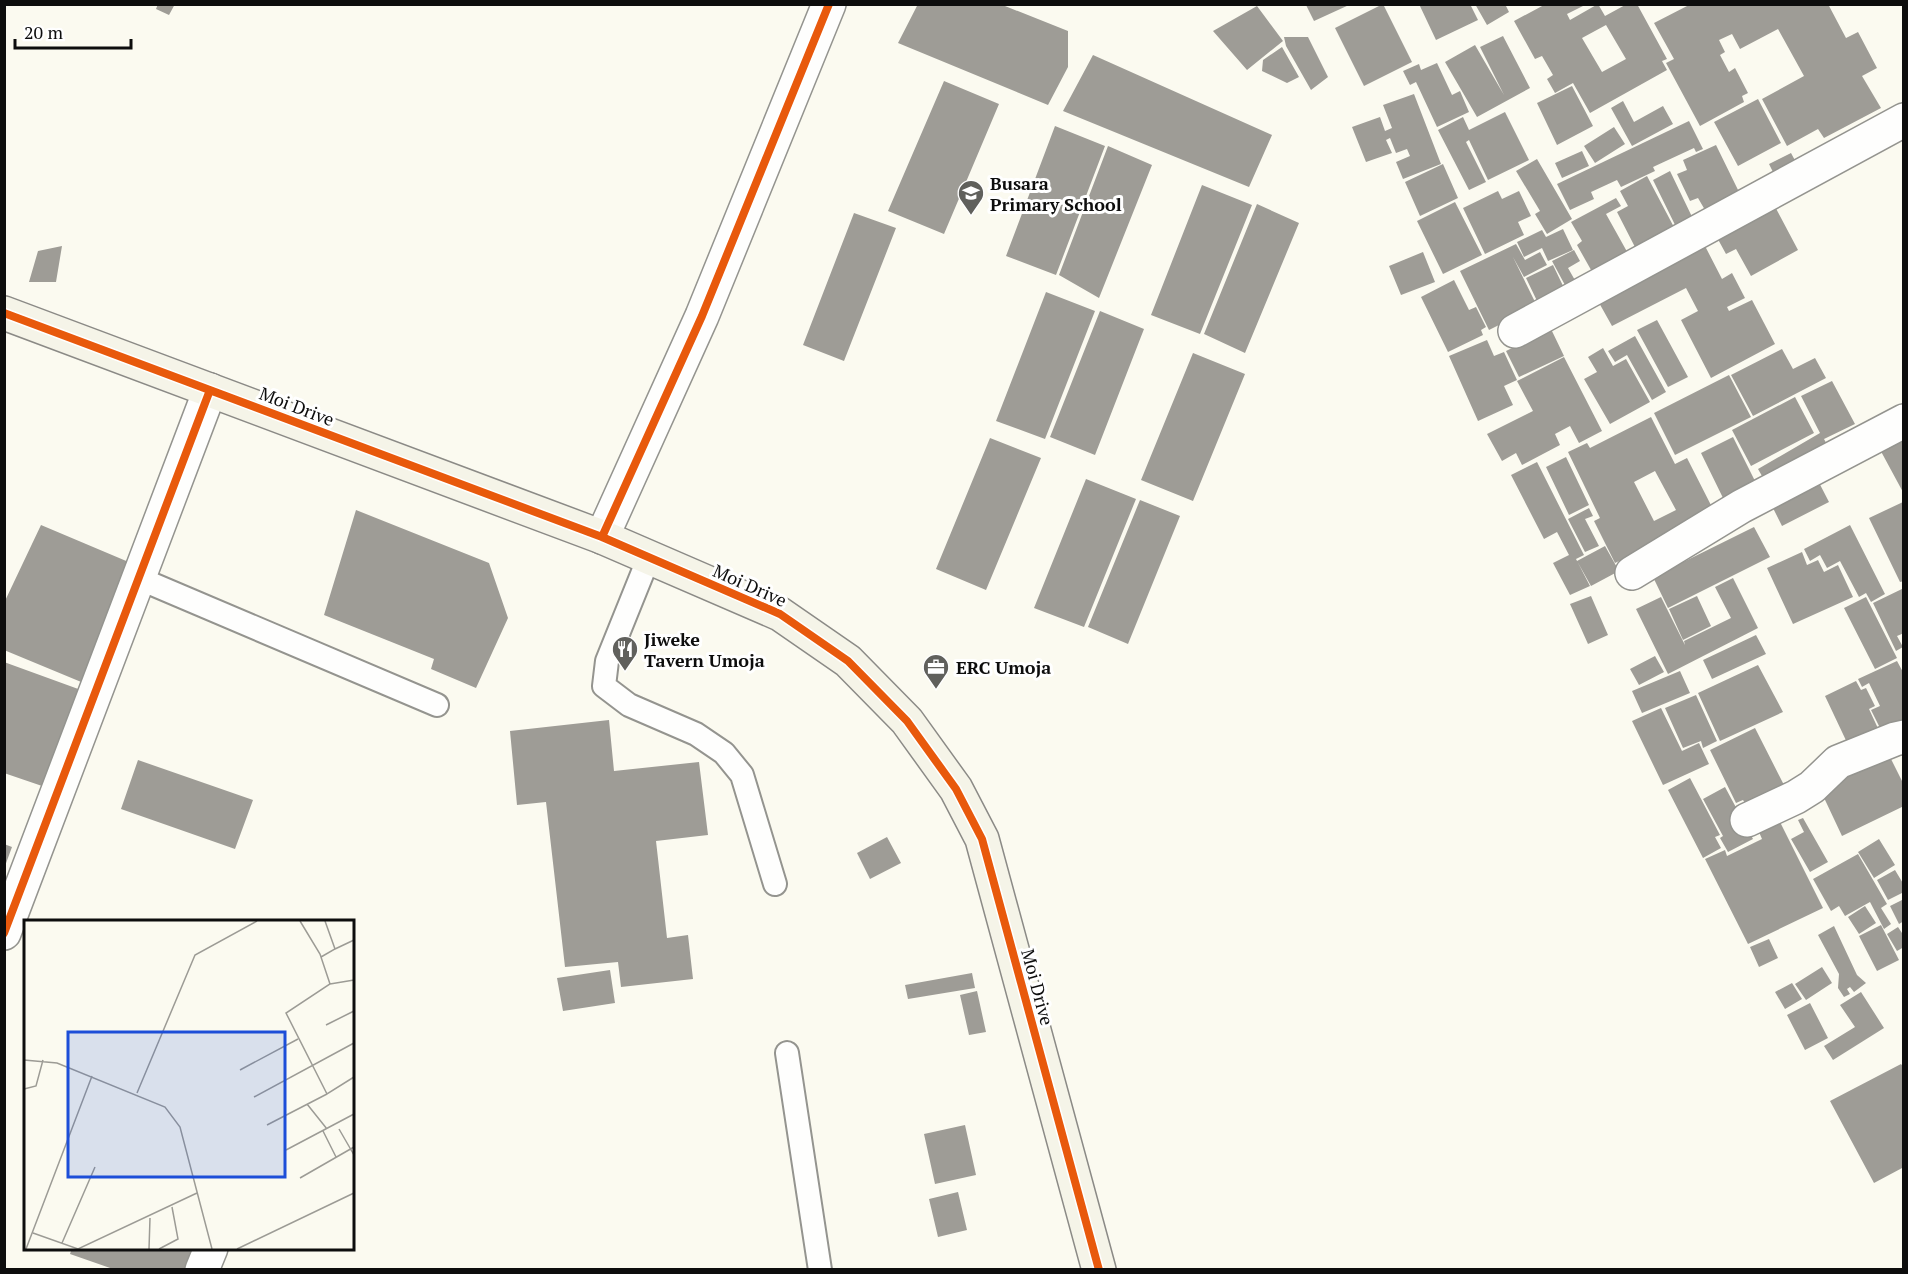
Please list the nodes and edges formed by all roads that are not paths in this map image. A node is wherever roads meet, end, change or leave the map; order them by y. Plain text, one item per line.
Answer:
1 (829, 4) edge
2 (1904, 120) edge
3 (4, 313) edge
4 (1515, 331) dead end
5 (210, 390) junction
6 (1904, 421) edge
7 (602, 537) junction
8 (649, 557) junction
9 (1632, 573) dead end
10 (138, 578) junction
11 (436, 705) dead end
12 (1904, 737) edge
13 (1747, 820) dead end
14 (775, 884) dead end
15 (4, 933) edge
16 (787, 1053) dead end
17 (210, 1250) edge
18 (202, 1269) edge
19 (820, 1269) edge
20 (1099, 1269) edge

1 - 7 street
2 - 4 street
3 - 5 street, Moi Drive
5 - 7 street, Moi Drive
5 - 10 street
6 - 9 street
7 - 8 street, Moi Drive
8 - 14 lane
8 - 20 street, Moi Drive
10 - 11 lane
10 - 15 street
12 - 13 street
16 - 19 lane
17 - 18 street

